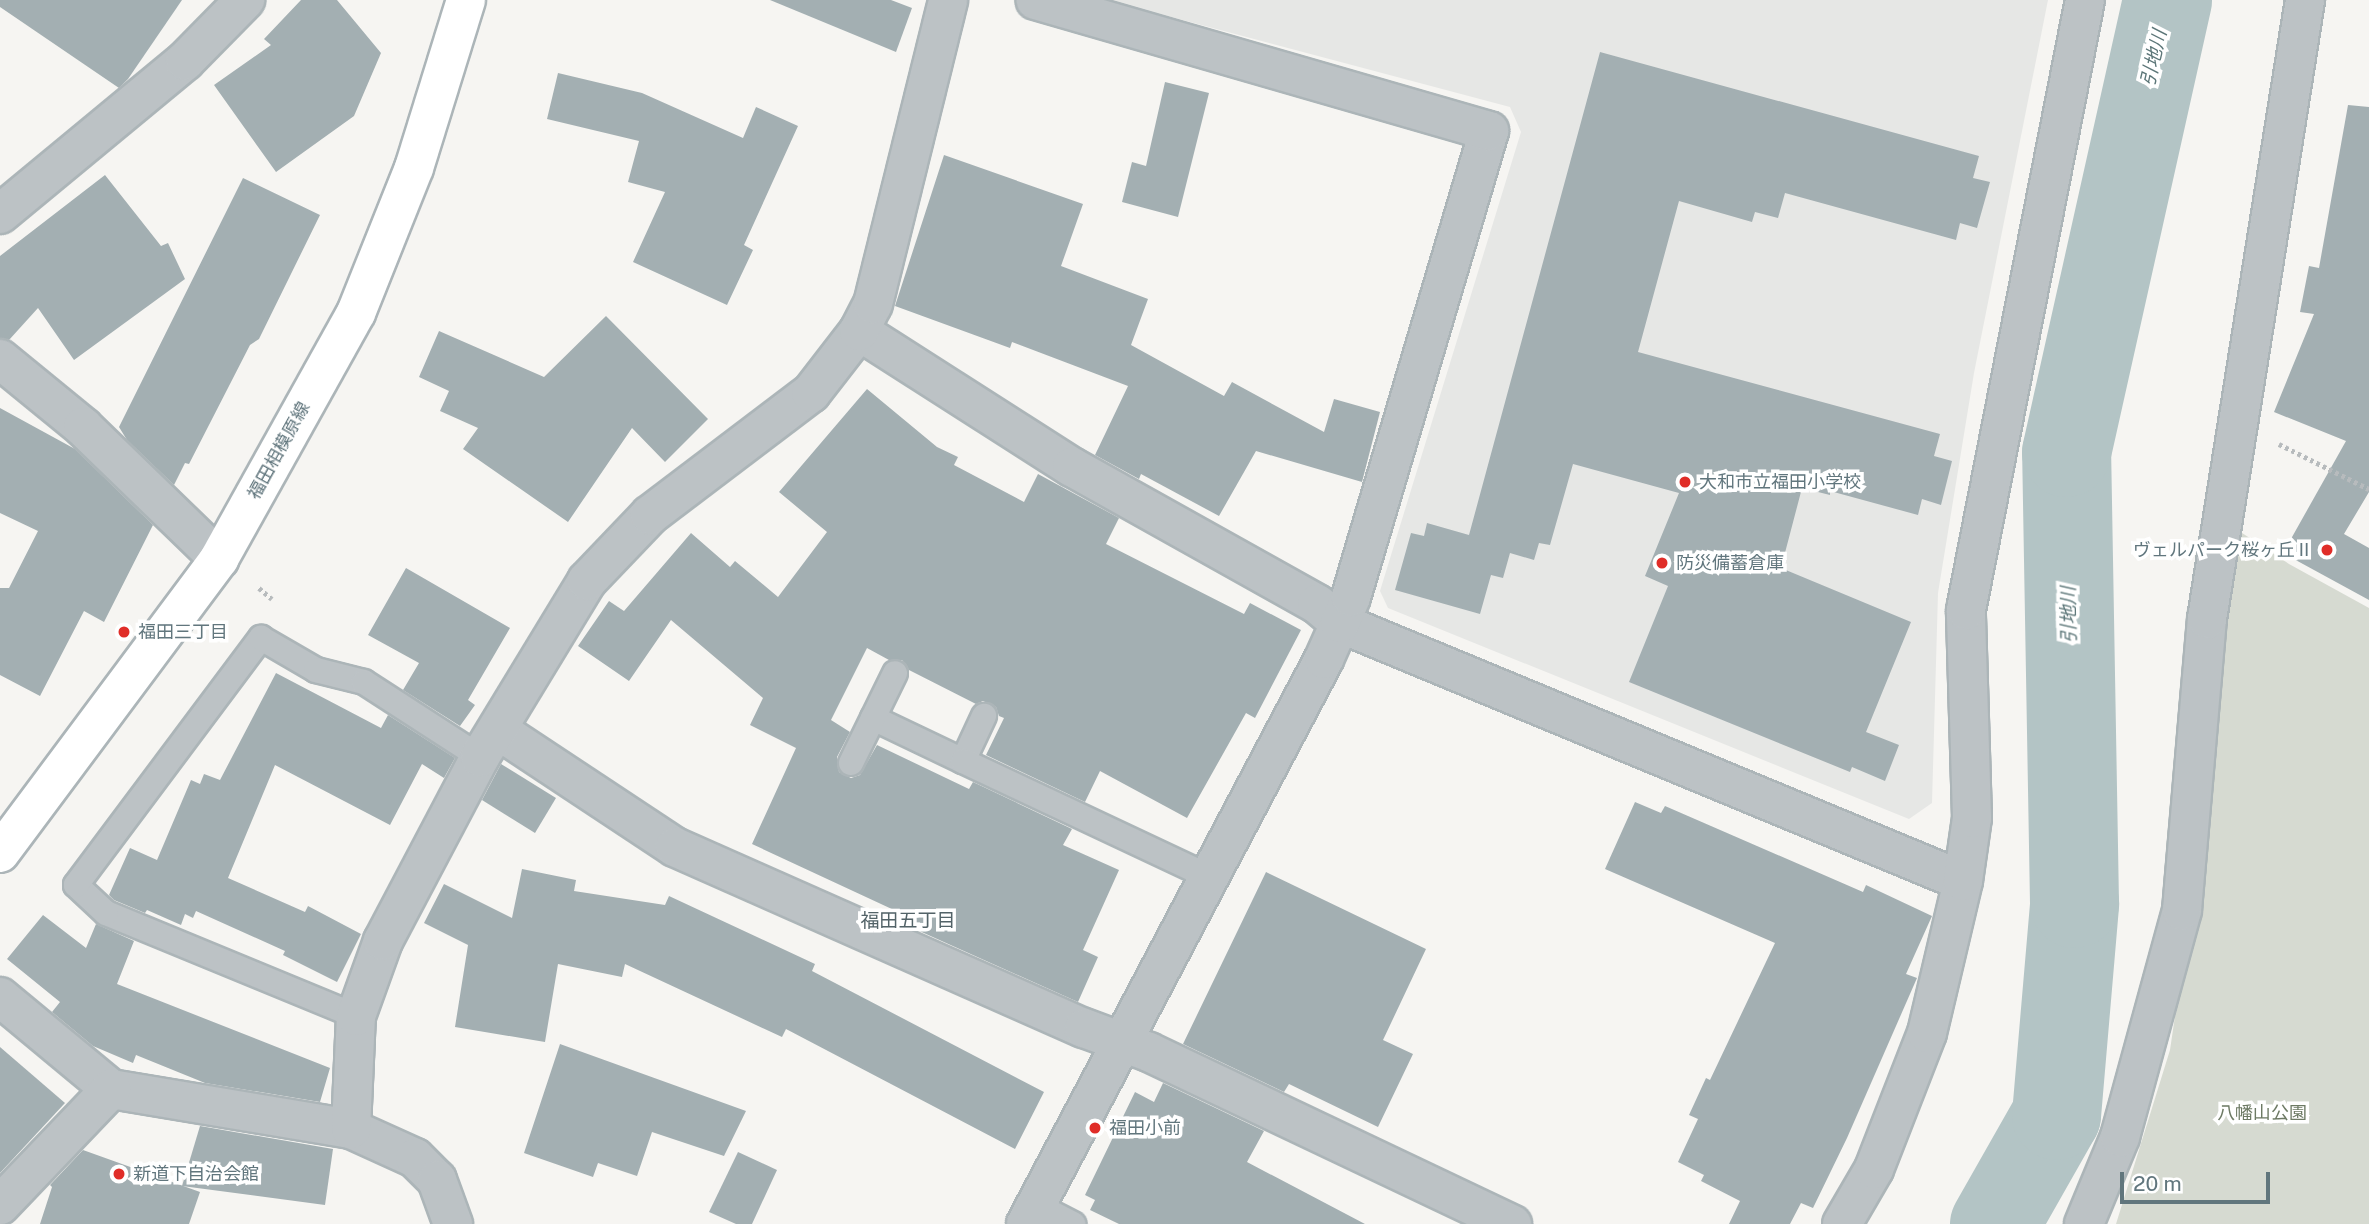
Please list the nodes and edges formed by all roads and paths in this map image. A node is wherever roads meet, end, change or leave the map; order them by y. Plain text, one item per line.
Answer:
1 (245, 0) edge
2 (466, 0) edge
3 (948, 0) edge
4 (1036, 0) edge
5 (2085, 0) edge
6 (2305, 0) edge
7 (0, 214) edge
8 (859, 331) junction
9 (0, 359) edge
10 (2267, 438) dead end
11 (2369, 489) edge
12 (219, 559) junction
13 (1340, 623) junction
14 (895, 673) dead end
15 (984, 716) dead end
16 (873, 718) junction
17 (489, 744) junction
18 (963, 761) junction
19 (851, 764) dead end
20 (0, 853) edge
21 (1209, 877) junction
22 (1963, 881) junction
23 (0, 997) edge
24 (356, 1016) junction
25 (1123, 1042) junction
26 (111, 1089) junction
27 (352, 1129) junction
28 (0, 1205) edge
29 (1031, 1214) edge
30 (453, 1224) edge
31 (1073, 1224) edge
32 (1512, 1224) edge
33 (1842, 1224) edge
34 (2084, 1224) edge

1 - 7 street
2 - 12 street, 福田相模原線
3 - 8 street
4 - 13 street
5 - 22 street
6 - 34 street
8 - 13 street
8 - 17 street
9 - 12 street
10 - 11 path
12 - 20 street, 福田相模原線
13 - 21 street
13 - 22 street
14 - 16 lane
15 - 18 lane
16 - 18 lane
16 - 19 lane
17 - 24 street
17 - 24 lane
17 - 25 street
18 - 21 lane
21 - 25 street
22 - 33 street
23 - 26 street
24 - 27 street
25 - 29 street
25 - 32 street
26 - 27 street
26 - 28 street
27 - 30 street
29 - 31 lane

